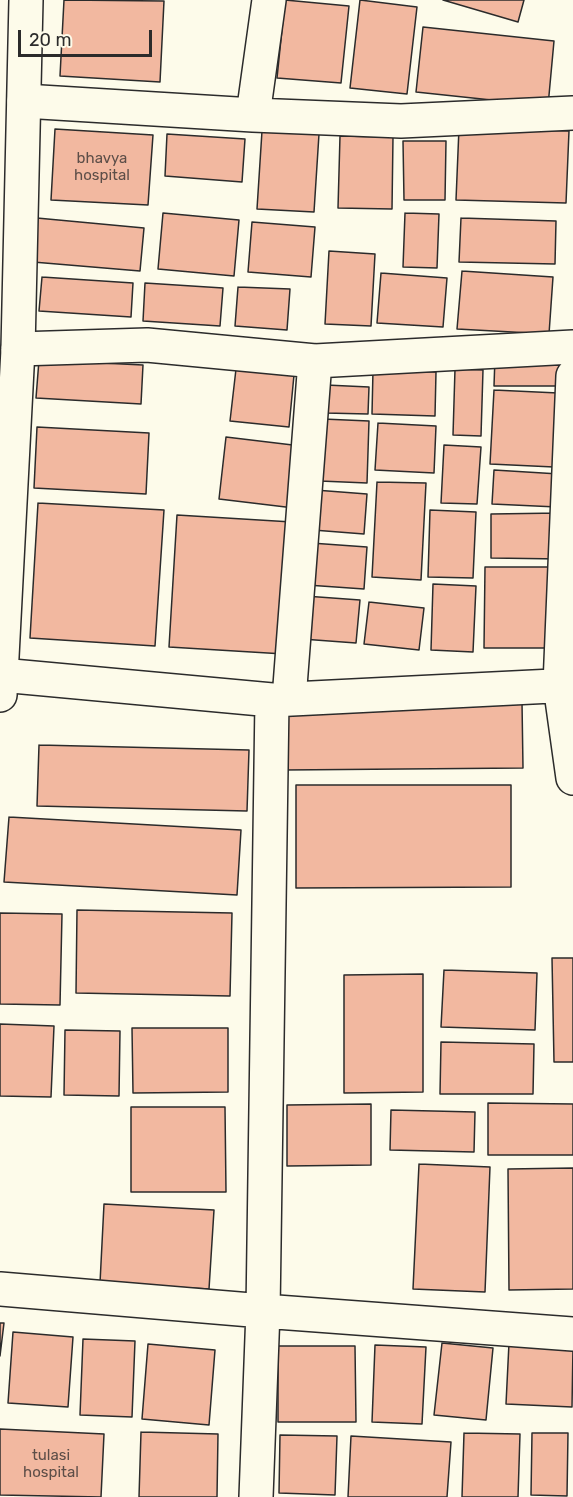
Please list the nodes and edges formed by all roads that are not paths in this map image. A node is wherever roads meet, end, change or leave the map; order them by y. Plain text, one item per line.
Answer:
1 (26, 0) edge
2 (269, 0) edge
3 (24, 100) junction
4 (573, 113) edge
5 (253, 115) junction
6 (573, 347) edge
7 (18, 349) junction
8 (315, 361) junction
9 (573, 376) edge
10 (1, 685) edge
11 (566, 685) edge
12 (281, 700) junction
13 (573, 778) edge
14 (0, 1289) edge
15 (263, 1311) junction
16 (573, 1334) edge
17 (256, 1497) edge

1 - 3 street
2 - 5 street
3 - 5 street
3 - 7 street
4 - 5 street
6 - 8 street
7 - 8 street
7 - 10 street
8 - 12 street
9 - 11 street
10 - 12 street
11 - 12 street
11 - 13 street
12 - 15 street
14 - 15 street
15 - 16 street
15 - 17 street

